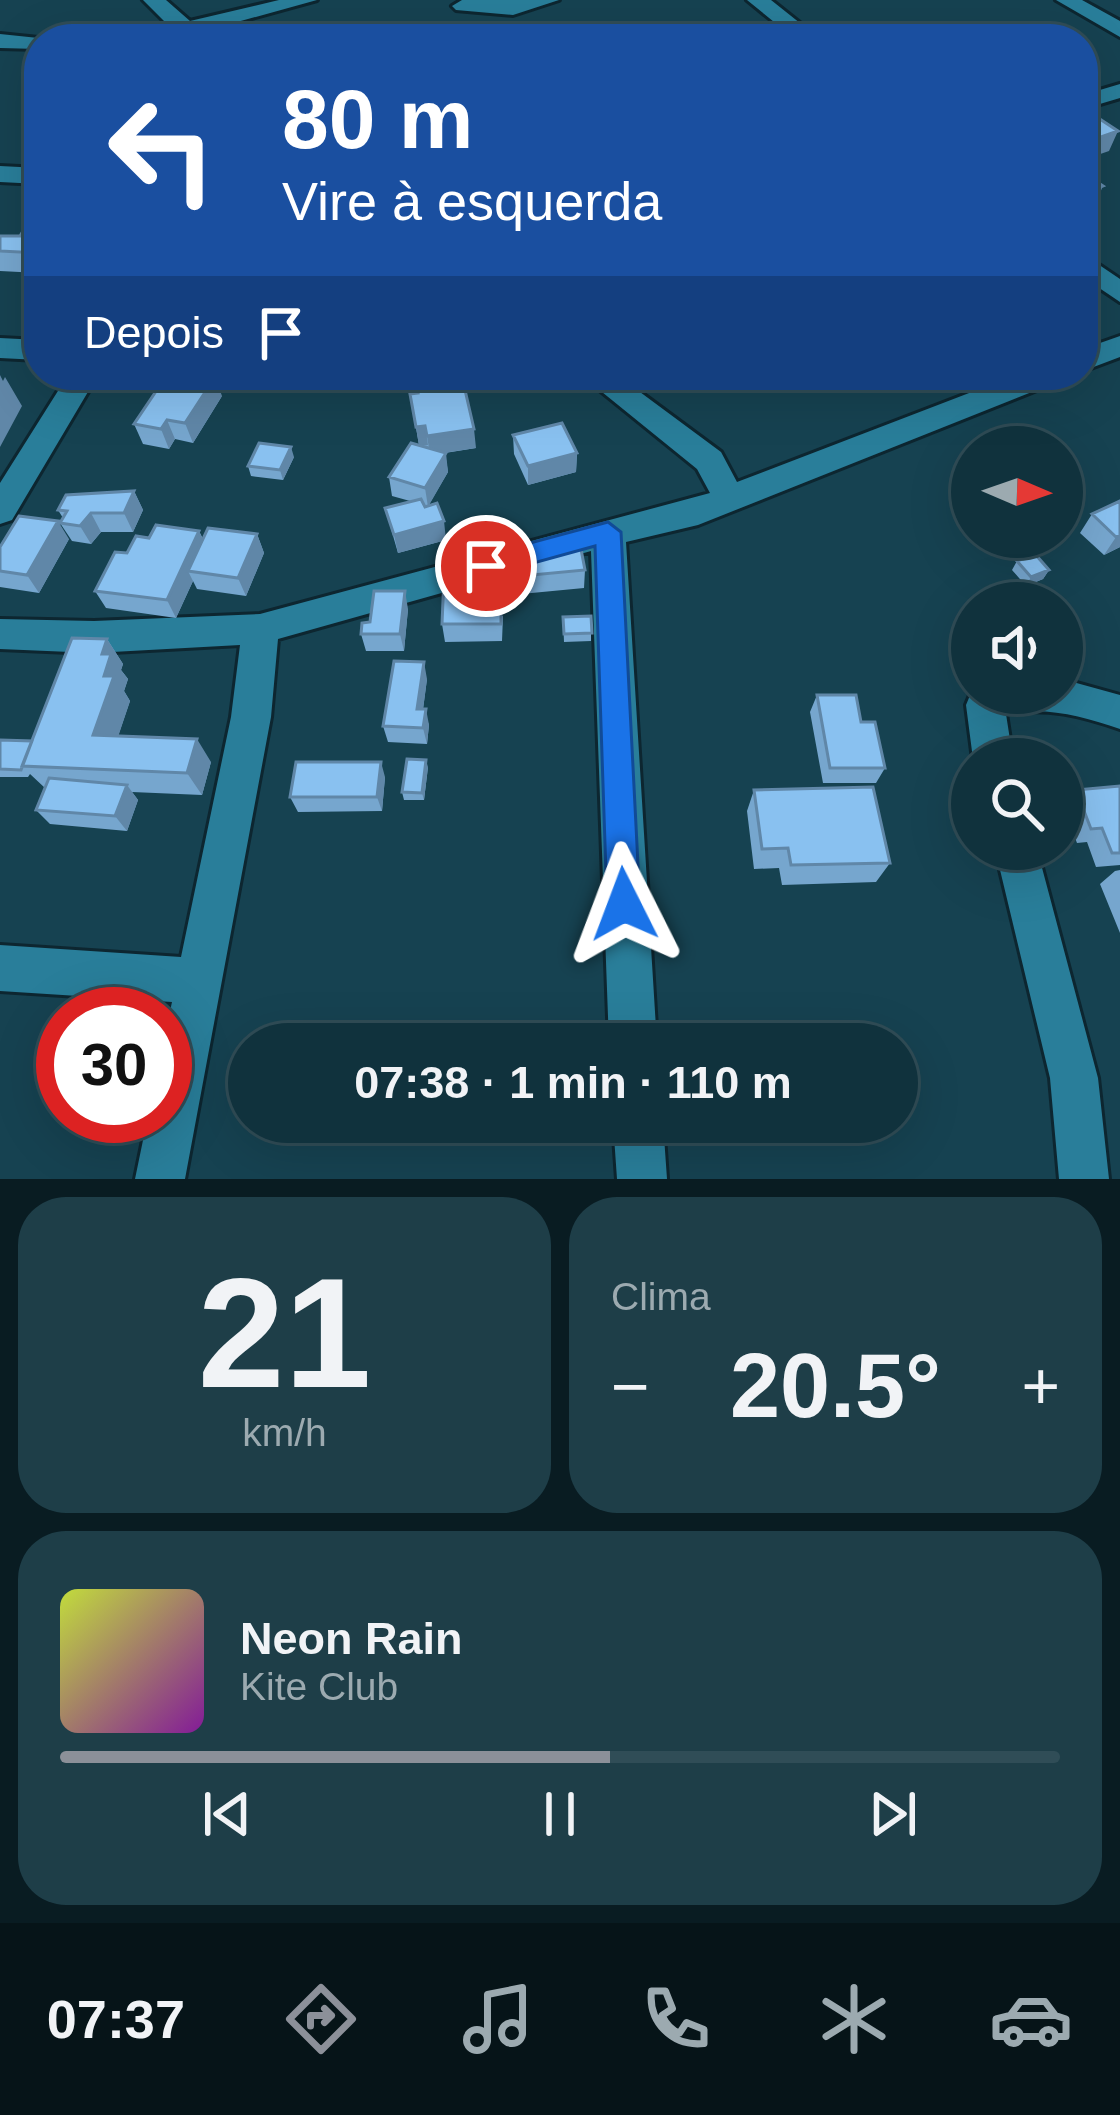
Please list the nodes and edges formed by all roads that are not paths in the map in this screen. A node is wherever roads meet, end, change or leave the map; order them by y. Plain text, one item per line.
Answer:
1 (154, 0) edge
2 (306, 0) edge
3 (548, 0) edge
4 (758, 0) edge
5 (459, 3) edge
6 (1075, 5) edge
7 (1120, 7) edge
8 (174, 24) edge
9 (225, 24) edge
10 (490, 24) edge
11 (503, 24) edge
12 (789, 24) edge
13 (1120, 31) edge
14 (74, 390) edge
15 (616, 390) edge
16 (1007, 390) edge
17 (729, 498) junction
18 (0, 511) edge
19 (608, 532) junction
20 (260, 629) junction
21 (0, 634) edge
22 (1120, 712) edge
23 (990, 738) edge
24 (1021, 870) edge
25 (0, 968) edge
26 (197, 981) junction
27 (632, 1023) edge
28 (639, 1143) edge
29 (160, 1179) edge
30 (642, 1179) edge
31 (1084, 1179) edge

1 - 8 street
2 - 9 street
3 - 11 street
4 - 12 street
5 - 10 street
6 - 7 street
6 - 13 street
14 - 18 street
15 - 17 street
16 - 17 street
17 - 19 street
19 - 20 street
19 - 27 street
20 - 21 street
20 - 26 street
22 - 23 street
24 - 31 street
25 - 26 street
26 - 29 street
28 - 30 street

